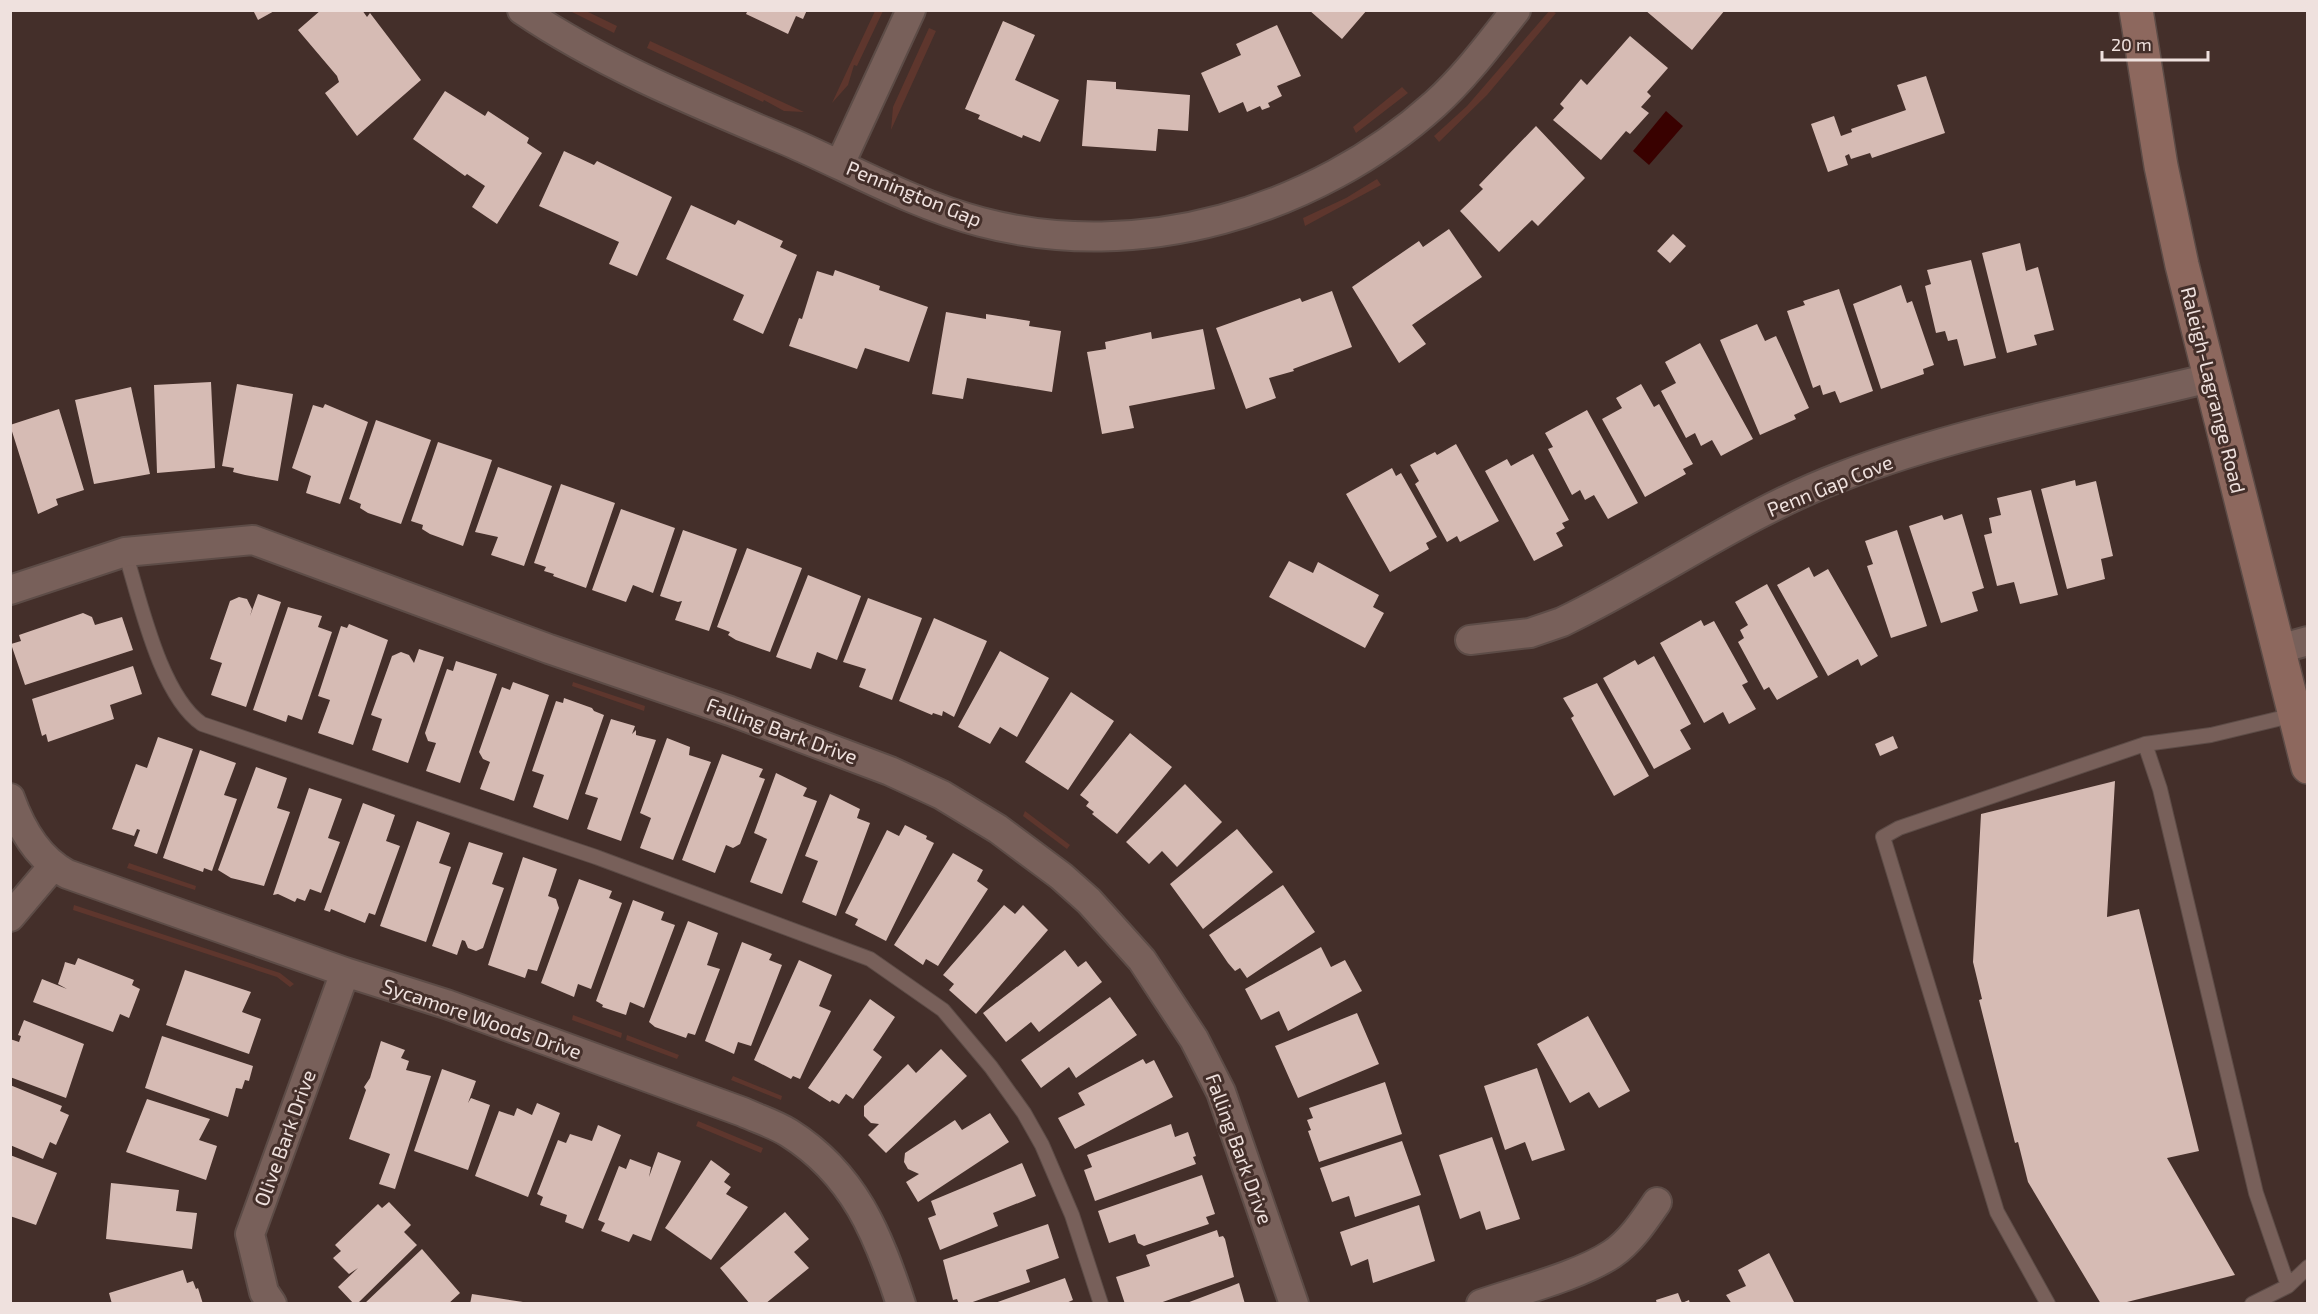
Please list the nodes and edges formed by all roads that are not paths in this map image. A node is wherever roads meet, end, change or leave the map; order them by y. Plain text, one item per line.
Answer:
1 (522, 10) edge
2 (911, 10) edge
3 (1516, 10) edge
4 (2136, 10) edge
5 (840, 164) junction
6 (2210, 378) junction
7 (125, 552) junction
8 (10, 590) edge
9 (1470, 640) dead end
10 (2293, 645) edge
11 (2294, 715) junction
12 (2145, 744) junction
13 (2307, 767) edge
14 (10, 798) edge
15 (53, 866) junction
16 (10, 917) edge
17 (345, 972) junction
18 (1657, 1202) dead end
19 (2307, 1267) edge
20 (2288, 1286) junction
21 (272, 1304) edge
22 (901, 1304) edge
23 (1101, 1304) edge
24 (1294, 1304) edge
25 (1481, 1304) edge
26 (2048, 1304) edge
27 (2252, 1304) edge

1 - 5 street, Pennington Gap
2 - 5 street
3 - 5 street, Pennington Gap
4 - 6 main road, Raleigh-Lagrange Road
6 - 9 street, Penn Gap Cove
6 - 10 main road, Raleigh-Lagrange Road
7 - 8 street, Falling Bark Drive
7 - 23 lane
7 - 24 street, Falling Bark Drive
10 - 11 main road, Raleigh-Lagrange Road
11 - 12 lane
11 - 13 main road, Raleigh-Lagrange Road
12 - 20 lane
12 - 26 lane
14 - 15 street, Sycamore Woods Drive
15 - 16 street
15 - 17 street, Sycamore Woods Drive
17 - 21 street, Olive Bark Drive
17 - 22 street, Sycamore Woods Drive
18 - 25 street
19 - 20 lane
20 - 27 lane

